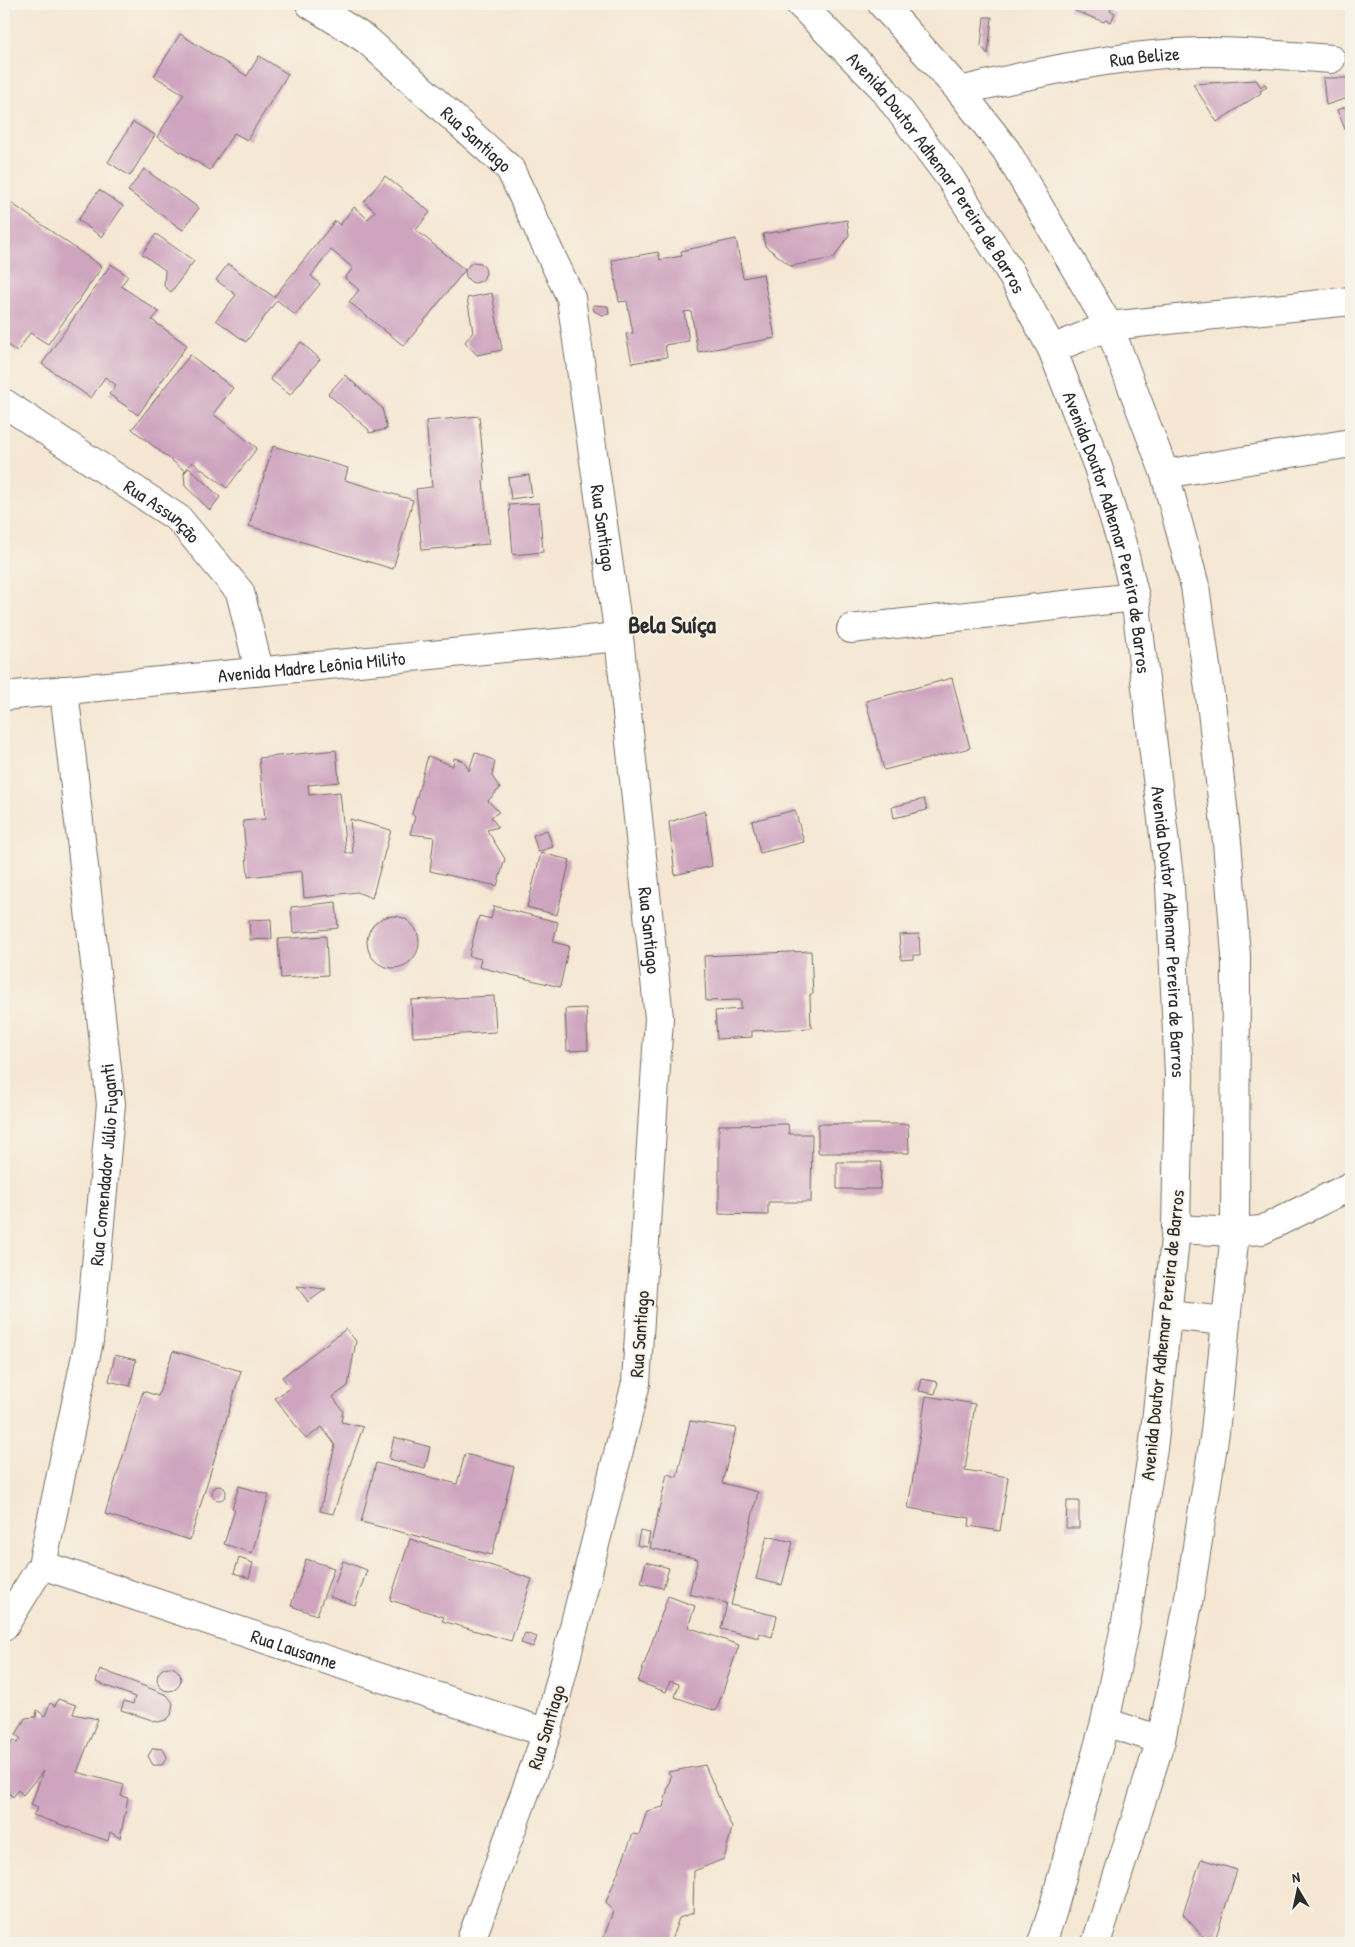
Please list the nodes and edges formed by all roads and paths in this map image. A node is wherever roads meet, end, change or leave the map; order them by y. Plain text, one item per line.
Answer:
1 (310, 4) edge
2 (800, 4) edge
3 (882, 4) edge
4 (1331, 59) dead end
5 (960, 92) junction
6 (1351, 301) edge
7 (1109, 326) junction
8 (1052, 349) junction
9 (4, 403) edge
10 (1351, 443) edge
11 (1165, 474) junction
12 (1135, 597) junction
13 (851, 629) dead end
14 (619, 637) junction
15 (259, 670) junction
16 (64, 690) junction
17 (4, 696) edge
18 (1351, 1186) edge
19 (1176, 1228) junction
20 (1235, 1232) junction
21 (1168, 1315) junction
22 (1226, 1321) junction
23 (42, 1565) junction
24 (4, 1626) edge
25 (1105, 1722) junction
26 (547, 1733) junction
27 (1161, 1740) junction
28 (470, 1943) edge
29 (1042, 1943) edge
30 (1096, 1943) edge

1 - 14 street, Rua Santiago
2 - 8 street, Avenida Doutor Adhemar Pereira de Barros
3 - 5 street
4 - 5 street, Rua Belize
5 - 7 street
6 - 7 street
7 - 8 street
7 - 11 street
8 - 12 street, Avenida Doutor Adhemar Pereira de Barros
9 - 15 street, Rua Assunção
10 - 11 street
11 - 20 street
12 - 13 street
12 - 19 street, Avenida Doutor Adhemar Pereira de Barros
14 - 15 street, Avenida Madre Leônia Milito
14 - 26 street, Rua Santiago
15 - 16 street, Avenida Madre Leônia Milito
16 - 17 street, Avenida Madre Leônia Milito
16 - 23 street, Rua Comendador Júlio Fuganti
18 - 20 street
19 - 20 street
19 - 21 street, Avenida Doutor Adhemar Pereira de Barros
20 - 22 street
21 - 22 street
21 - 25 street, Avenida Doutor Adhemar Pereira de Barros
22 - 27 street
23 - 24 street, Rua Comendador Júlio Fuganti
23 - 26 street, Rua Lausanne
25 - 27 street
25 - 29 street, Avenida Doutor Adhemar Pereira de Barros
26 - 28 street, Rua Santiago
27 - 30 street

